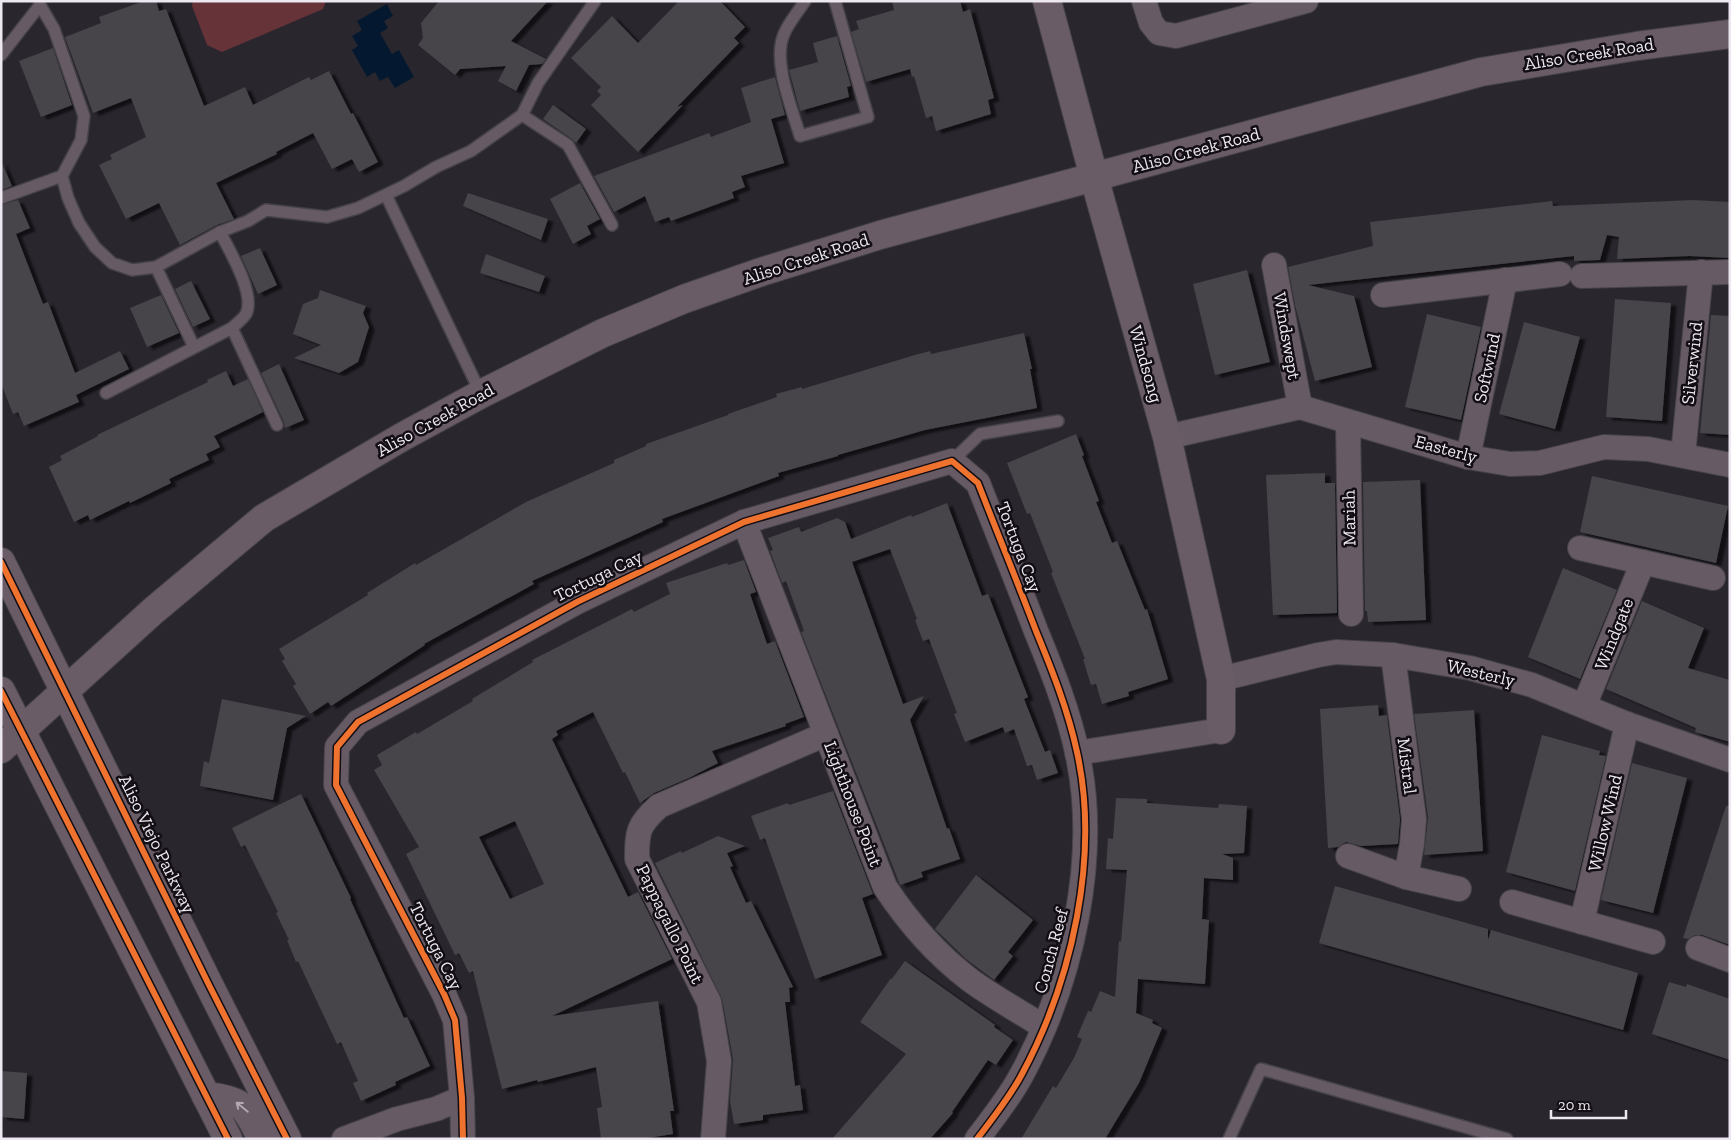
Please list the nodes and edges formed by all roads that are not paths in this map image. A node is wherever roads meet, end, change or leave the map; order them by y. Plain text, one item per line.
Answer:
1 (595, 1) edge
2 (805, 1) edge
3 (835, 1) edge
4 (1047, 1) edge
5 (1306, 1) edge
6 (1146, 4) edge
7 (1730, 34) edge
8 (1, 55) edge
9 (522, 115) junction
10 (62, 176) junction
11 (1094, 177) junction
12 (386, 195) junction
13 (1, 198) edge
14 (612, 225) dead end
15 (220, 232) junction
16 (1274, 265) dead end
17 (156, 267) junction
18 (1701, 272) junction
19 (1730, 272) edge
20 (1505, 280) junction
21 (1383, 295) dead end
22 (232, 328) junction
23 (194, 347) junction
24 (106, 393) dead end
25 (481, 394) junction
26 (1300, 406) junction
27 (1058, 421) dead end
28 (1348, 422) junction
29 (277, 425) dead end
30 (1166, 437) junction
31 (1683, 455) junction
32 (1468, 457) junction
33 (952, 461) junction
34 (1730, 465) edge
35 (744, 522) junction
36 (1580, 548) dead end
37 (1, 562) edge
38 (1643, 562) junction
39 (1713, 578) dead end
40 (1351, 614) dead end
41 (1393, 654) junction
42 (1221, 679) junction
43 (1, 691) edge
44 (66, 691) junction
45 (1584, 706) junction
46 (1627, 724) junction
47 (1221, 730) joint
48 (826, 734) junction
49 (11, 740) edge
50 (1078, 753) junction
51 (1730, 760) edge
52 (1348, 856) dead end
53 (1406, 877) junction
54 (1459, 889) dead end
55 (1512, 902) dead end
56 (1582, 922) junction
57 (1653, 942) dead end
58 (1698, 948) dead end
59 (1730, 960) edge
60 (1044, 1027) junction
61 (206, 1096) junction
62 (462, 1098) junction
63 (228, 1139) edge
64 (262, 1139) edge
65 (287, 1139) edge
66 (344, 1139) edge
67 (463, 1139) edge
68 (713, 1139) edge
69 (977, 1139) edge
70 (1229, 1139) edge
71 (1507, 1139) edge

1 - 9 lane
2 - 3 lane
4 - 11 main road, Windsong
5 - 6 street
7 - 11 main road, Aliso Creek Road
8 - 10 lane
9 - 12 lane
9 - 14 lane
10 - 13 lane
10 - 17 lane
11 - 25 main road, Aliso Creek Road
11 - 30 main road, Windsong
12 - 15 lane
12 - 25 lane
15 - 17 lane
15 - 22 lane
16 - 26 street, Windswept
17 - 23 lane
18 - 19 street
18 - 20 street
18 - 31 street, Silverwind
20 - 21 street
20 - 32 street, Softwind
22 - 23 lane
22 - 29 lane
23 - 24 lane
25 - 44 main road, Aliso Creek Road
26 - 28 street, Easterly
26 - 30 street
27 - 33 lane
28 - 32 street, Easterly
28 - 40 street, Mariah
30 - 42 main road, Windsong
31 - 32 street, Easterly
31 - 34 street, Easterly
33 - 35 street, Tortuga Cay
33 - 50 street, Tortuga Cay
35 - 48 street, Lighthouse Point
35 - 62 street, Tortuga Cay
36 - 38 street
37 - 44 main road, Aliso Viejo Parkway
38 - 39 street
38 - 45 street, Windgate
41 - 42 street, Westerly
41 - 45 street, Westerly
41 - 53 street, Mistral
42 - 47 main road, Windsong
43 - 49 main road
44 - 49 main road, Aliso Creek Road
44 - 65 main road, Aliso Viejo Parkway
45 - 46 street, Westerly
46 - 51 street, Westerly
46 - 56 street, Willow Wind
47 - 50 street
48 - 60 street, Lighthouse Point
48 - 68 street, Pappagallo Point
49 - 61 main road
50 - 60 street, Conch Reef
52 - 53 street
53 - 54 street
55 - 56 street
56 - 57 street
58 - 59 street
60 - 69 street, Conch Reef
61 - 63 main road
64 -> 61 main road
62 - 66 street
62 - 67 street
70 - 71 lane

